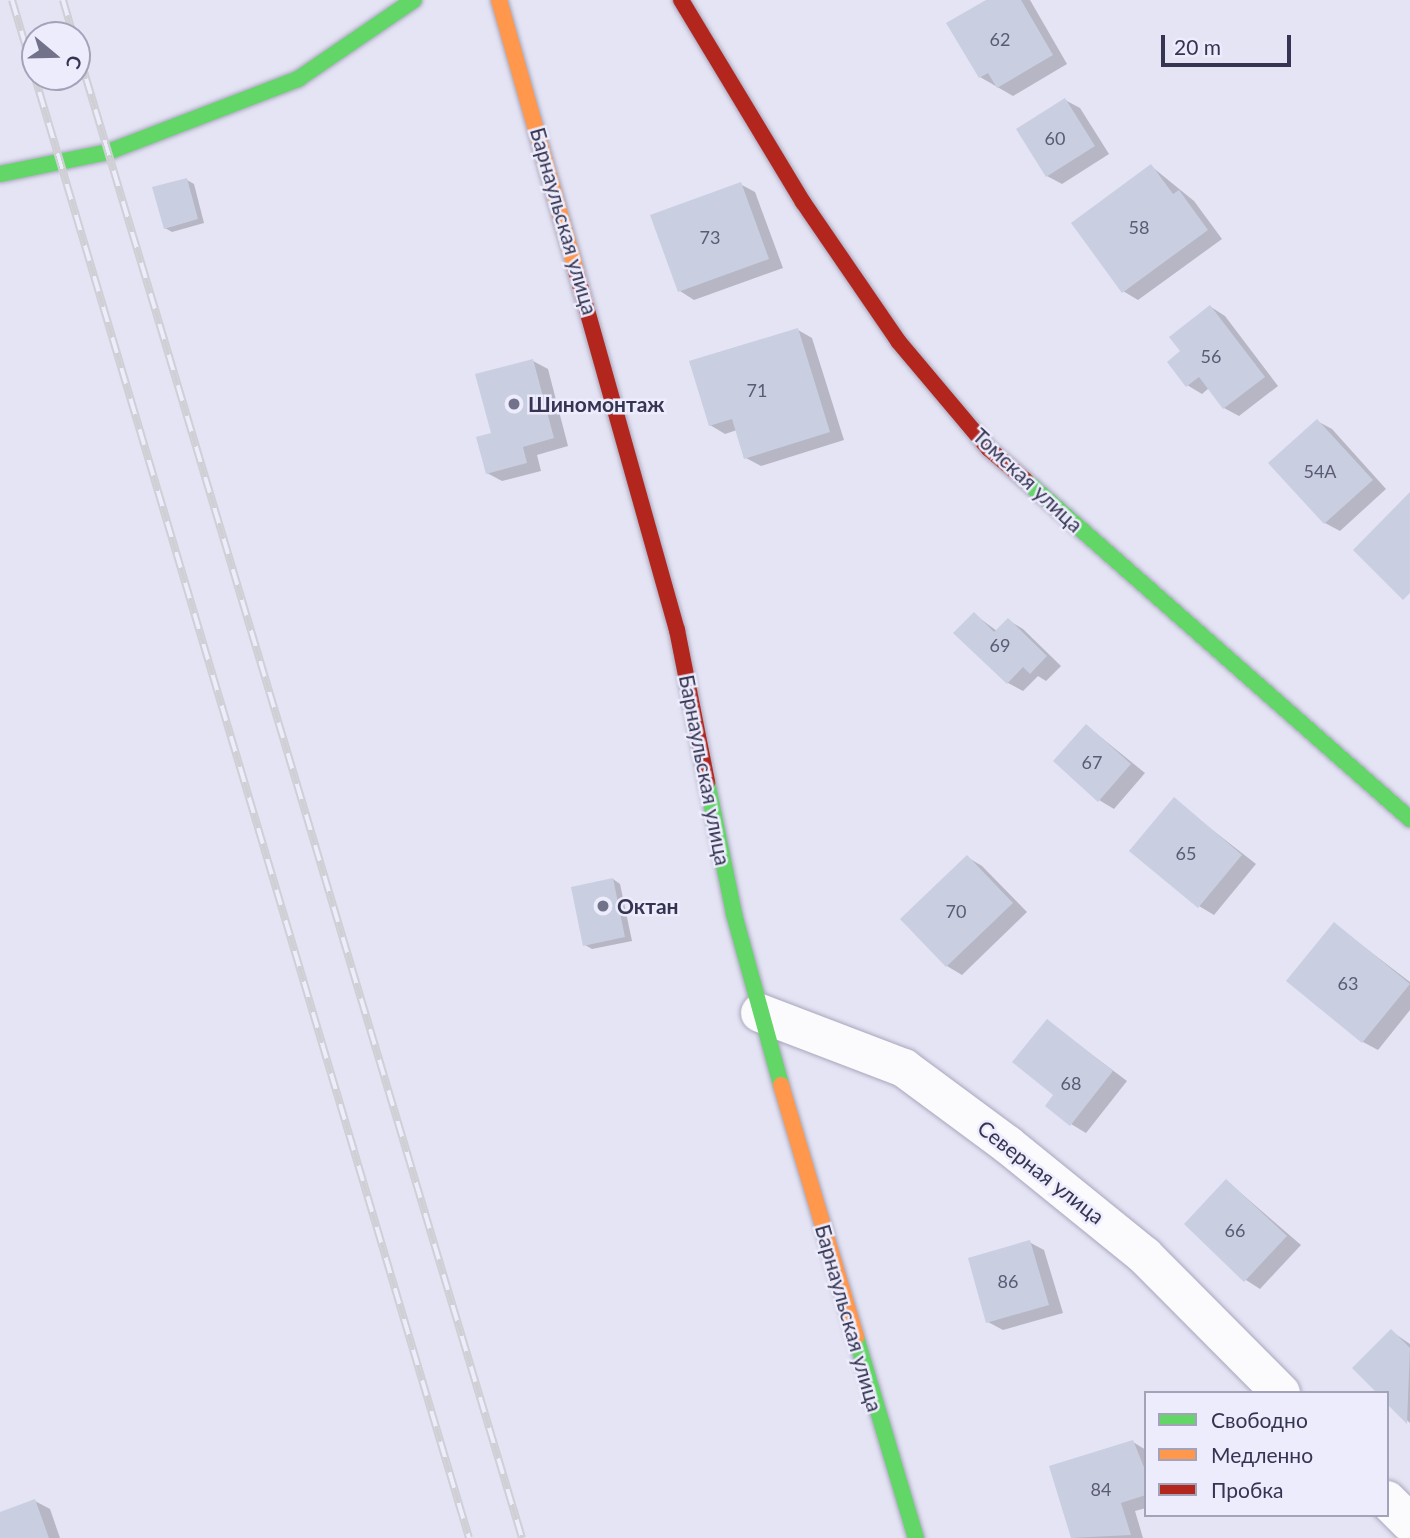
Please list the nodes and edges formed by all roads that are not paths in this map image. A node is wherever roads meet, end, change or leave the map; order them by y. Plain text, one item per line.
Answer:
1 (414, 0) edge
2 (499, 0) edge
3 (681, 0) edge
4 (0, 174) edge
5 (1410, 819) edge
6 (760, 1013) junction
7 (1279, 1391) edge
8 (1389, 1502) edge
9 (1410, 1523) edge
10 (916, 1538) edge

1 - 4 street
2 - 6 street, Барнаульская улица
3 - 5 street, Томская улица
6 - 7 street, Северная улица
6 - 10 street, Барнаульская улица
8 - 9 street

